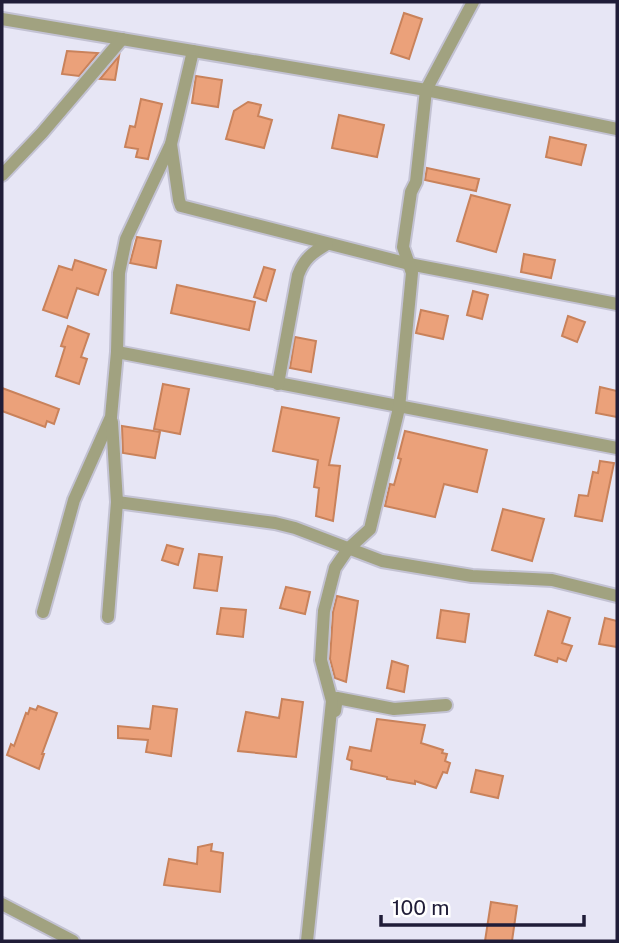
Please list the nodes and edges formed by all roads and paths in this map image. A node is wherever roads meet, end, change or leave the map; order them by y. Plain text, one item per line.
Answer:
1 (473, 2) edge
2 (2, 19) edge
3 (121, 39) junction
4 (193, 51) junction
5 (426, 90) junction
6 (617, 129) edge
7 (171, 144) junction
8 (2, 175) edge
9 (327, 244) junction
10 (409, 264) junction
11 (617, 304) edge
12 (117, 352) junction
13 (278, 384) junction
14 (399, 408) junction
15 (111, 417) junction
16 (617, 448) edge
17 (117, 502) junction
18 (348, 550) junction
19 (617, 596) edge
20 (43, 612) dead end
21 (108, 617) dead end
22 (446, 705) dead end
23 (326, 760) junction
24 (2, 904) edge
25 (73, 941) edge
26 (307, 941) edge

1 - 5 street
2 - 3 street
3 - 4 street
3 - 8 street
4 - 5 street
4 - 7 street
5 - 6 street
5 - 10 street
7 - 9 street
7 - 12 street
9 - 10 street
9 - 13 street
10 - 11 street
10 - 14 street
12 - 13 street
12 - 15 street
13 - 14 street
14 - 16 street
14 - 18 street
15 - 17 street
15 - 20 street
17 - 18 street
17 - 21 street
18 - 19 street
18 - 23 street
22 - 23 street
23 - 26 street
24 - 25 street

